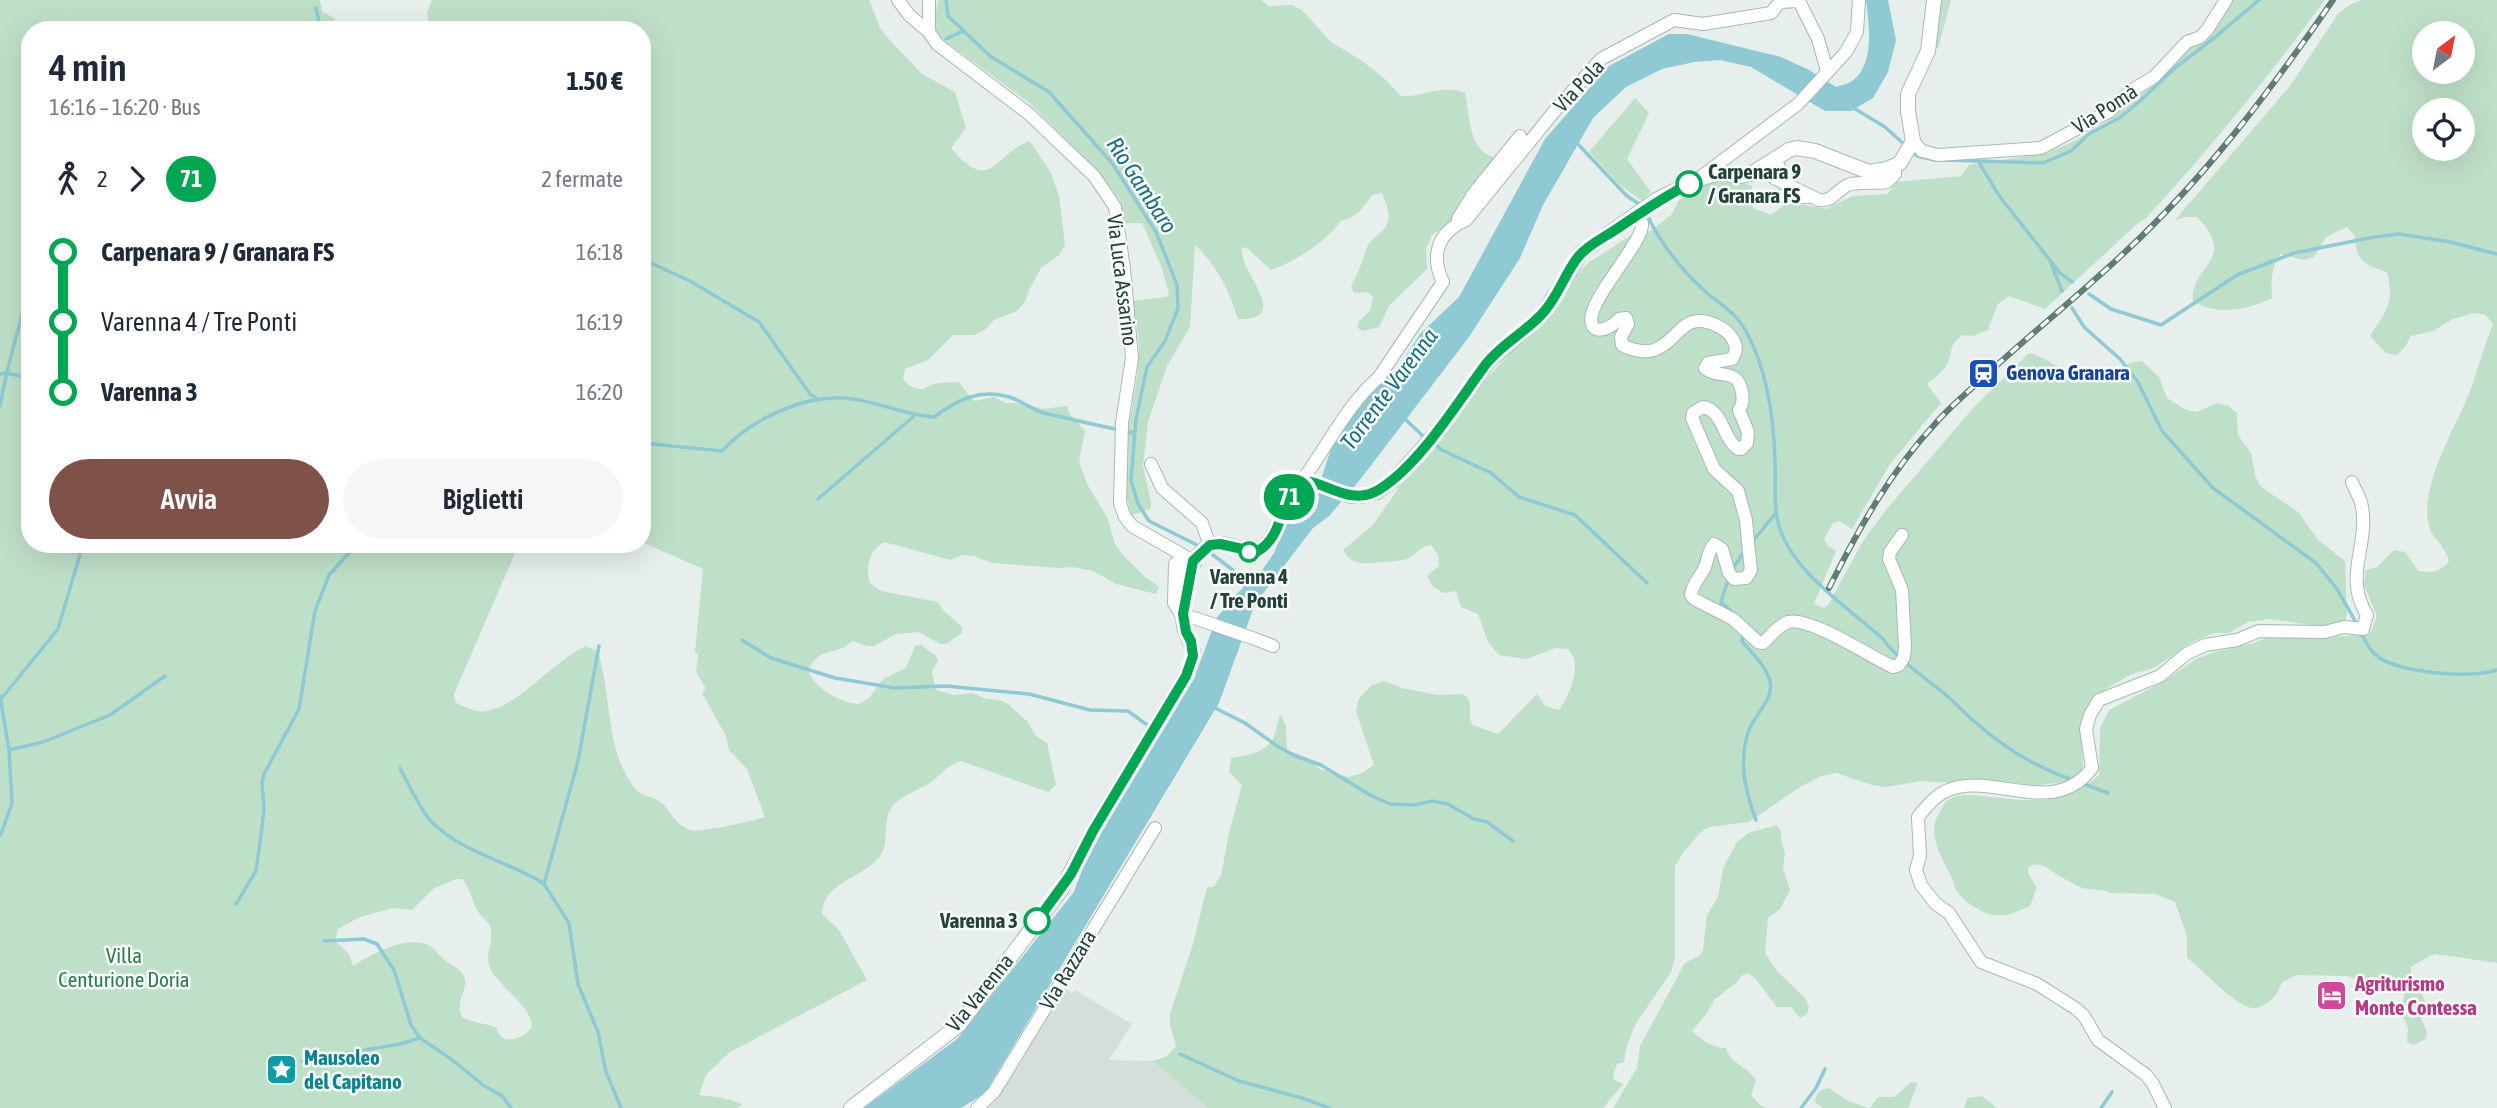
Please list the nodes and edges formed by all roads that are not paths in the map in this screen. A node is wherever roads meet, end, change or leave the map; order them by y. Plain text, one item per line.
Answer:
1 (898, 0) edge
2 (929, 0) edge
3 (1859, 0) edge
4 (1934, 0) edge
5 (2226, 0) edge
6 (1780, 2) edge
7 (929, 32) junction
8 (1827, 71) junction
9 (1520, 136) dead end
10 (1906, 153) junction
11 (1779, 167) dead end
12 (1699, 179) junction
13 (1781, 196) dead end
14 (1813, 197) junction
15 (1638, 214) junction
16 (1454, 225) junction
17 (1151, 464) dead end
18 (1305, 482) junction
19 (2352, 482) dead end
20 (1902, 535) dead end
21 (1210, 545) junction
22 (1194, 559) junction
23 (1186, 596) junction
24 (1273, 646) dead end
25 (1155, 828) dead end
26 (851, 1108) edge
27 (977, 1108) edge
28 (2165, 1108) edge

1 - 7 street, Via Luca Assarino
2 - 7 street
3 - 8 street
4 - 10 street
5 - 10 street, Via Pomà
6 - 8 street
6 - 16 street, Via Pola
7 - 22 street, Via Luca Assarino
8 - 12 street
9 - 16 street, Via Pola
10 - 12 street
10 - 14 street
11 - 14 street
12 - 15 street
13 - 14 street
15 - 18 street
15 - 20 street
16 - 18 street, Via Pola
17 - 21 street
18 - 21 street
19 - 28 street
21 - 22 street
22 - 23 street, Via Varenna
23 - 24 street, bridge
23 - 26 street, Via Varenna
25 - 27 street, Via Razzara

